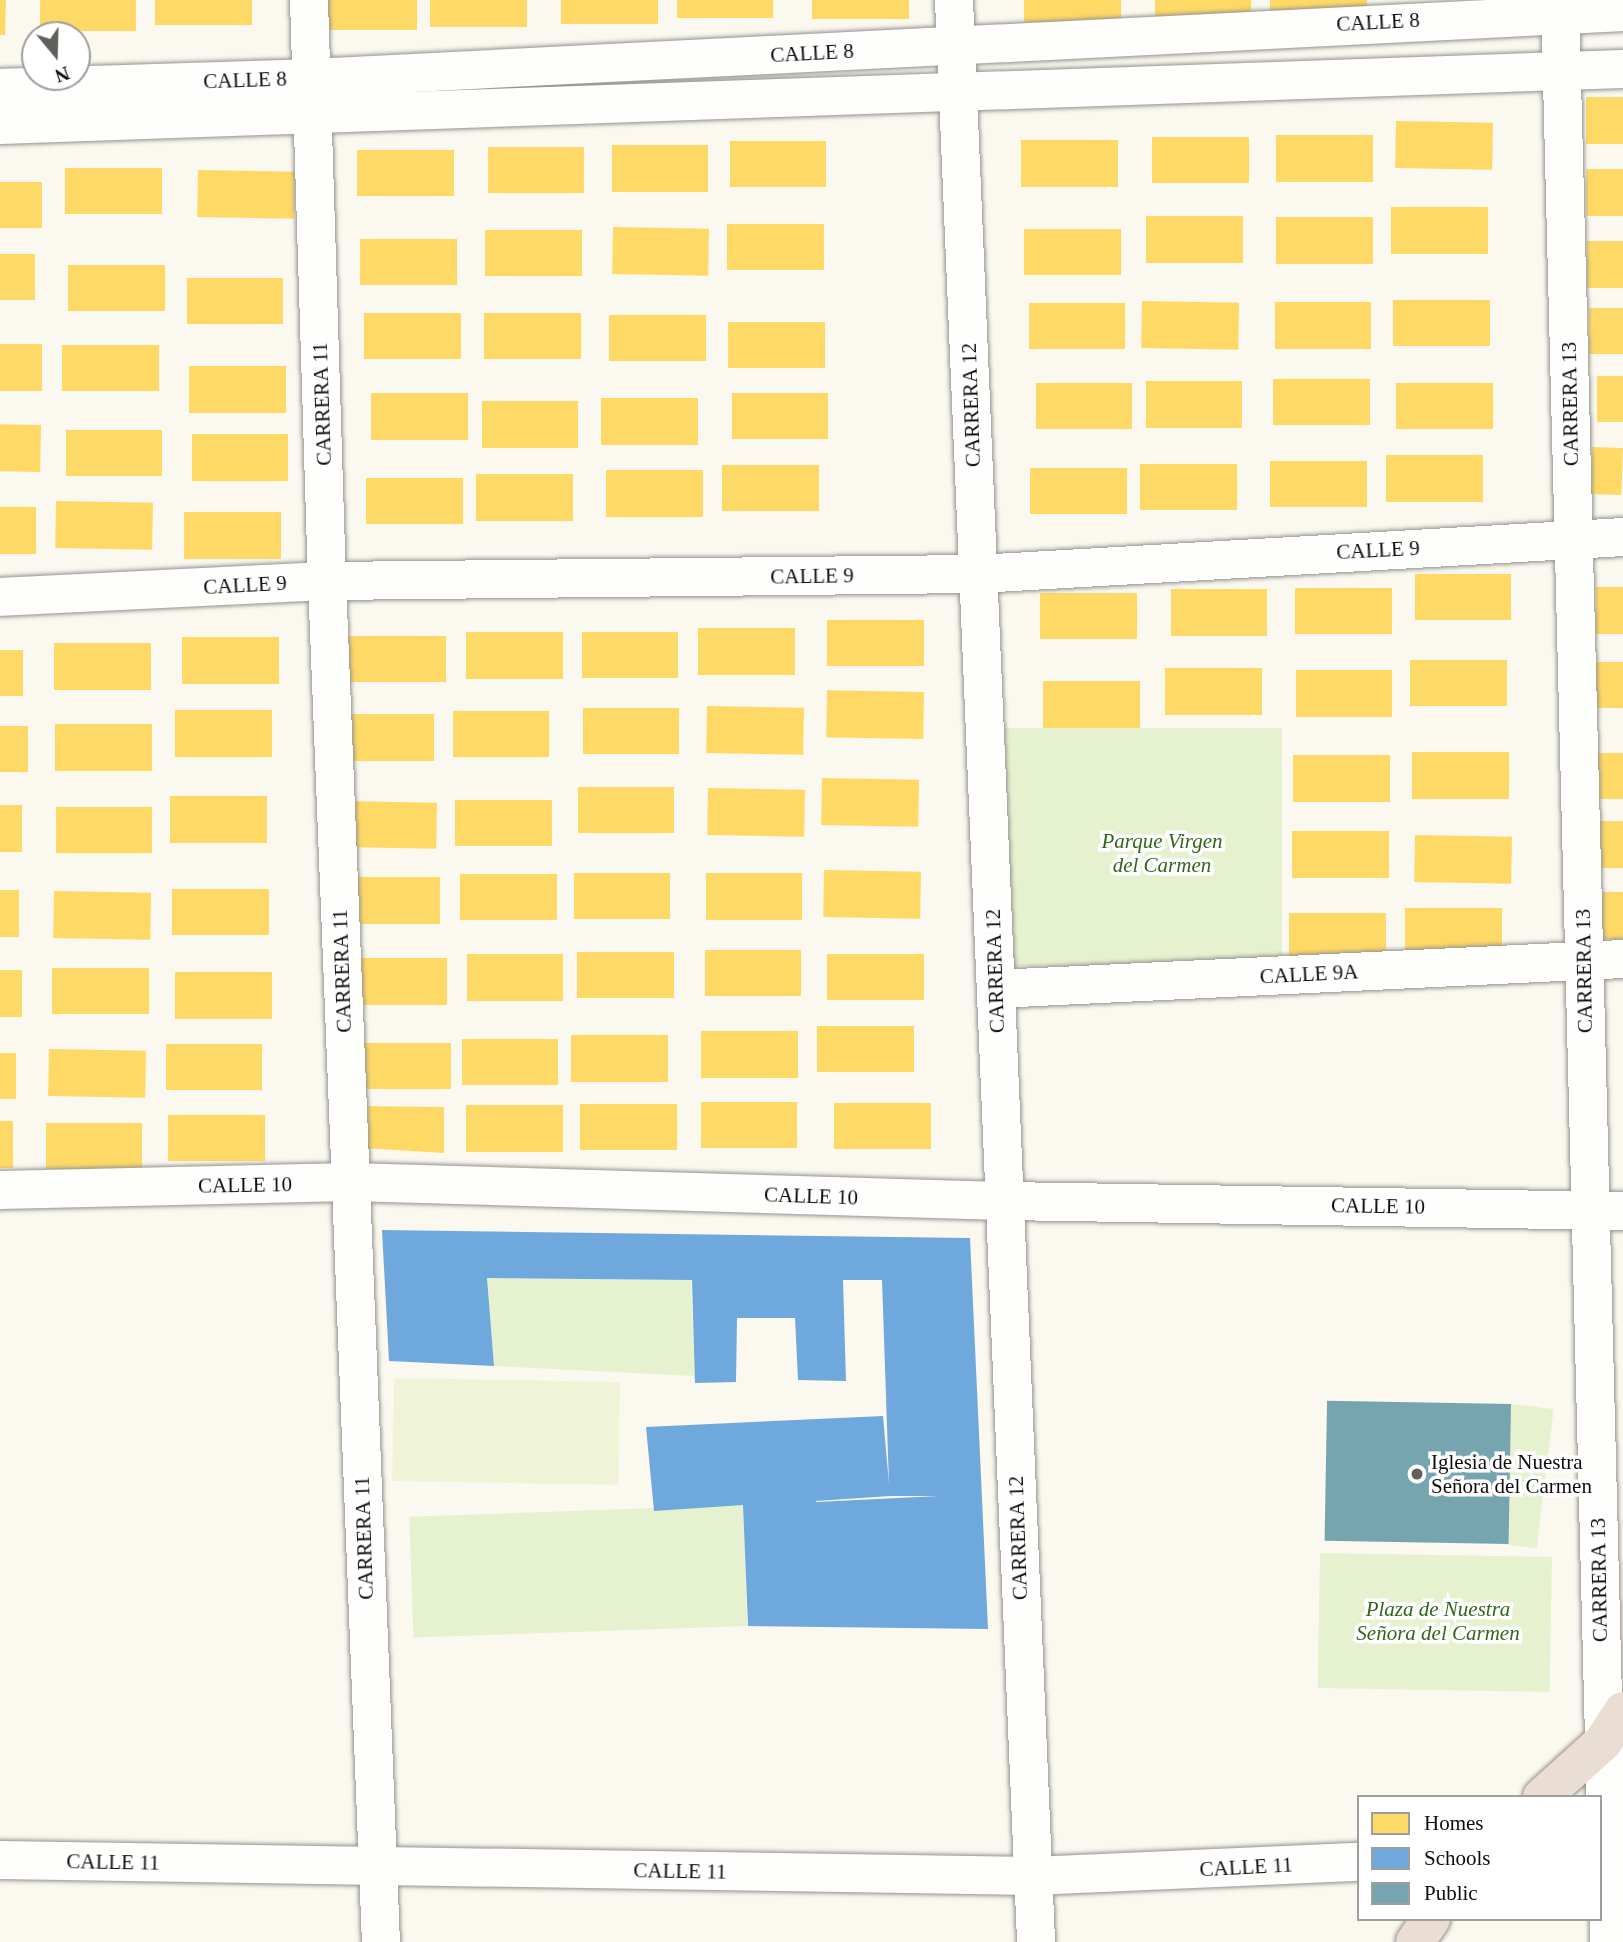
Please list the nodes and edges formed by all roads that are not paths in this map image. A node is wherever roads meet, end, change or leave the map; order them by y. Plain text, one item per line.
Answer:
1 (309, 0) edge
2 (954, 0) edge
3 (1560, 6) edge
4 (1623, 12) edge
5 (956, 46) junction
6 (1623, 69) edge
7 (1562, 71) junction
8 (313, 78) junction
9 (0, 88) edge
10 (958, 91) junction
11 (313, 115) junction
12 (0, 125) edge
13 (1623, 537) edge
14 (1573, 538) junction
15 (978, 574) junction
16 (327, 581) junction
17 (0, 597) edge
18 (1623, 959) edge
19 (1584, 961) junction
20 (996, 989) junction
21 (350, 1182) junction
22 (0, 1190) edge
23 (1004, 1201) junction
24 (1606, 1210) edge
25 (1623, 1711) edge
26 (1603, 1742) junction
27 (1544, 1795) edge
28 (1610, 1859) edge
29 (0, 1860) edge
30 (1357, 1862) edge
31 (377, 1866) junction
32 (1033, 1877) junction
33 (1430, 1921) edge
34 (382, 1942) edge
35 (1035, 1942) edge
36 (1415, 1942) edge
37 (1609, 1942) edge

1 - 8 street, CARRERA 11
2 - 5 street, CARRERA 12
3 - 4 street, CALLE 8
3 - 5 street, CALLE 8
3 - 7 street, CARRERA 13
5 - 8 street, CALLE 8
5 - 10 street, CARRERA 12
6 - 7 street, CALLE 8
7 - 10 street, CALLE 8
7 - 14 street, CARRERA 13
8 - 9 street, CALLE 8
8 - 11 street, CARRERA 11
10 - 11 street, CALLE 8
10 - 15 street, CARRERA 12
11 - 12 street, CALLE 8
11 - 16 street, CARRERA 11
13 - 14 street, CALLE 9
14 - 15 street, CALLE 9
14 - 19 street, CARRERA 13
15 - 16 street, CALLE 9
15 - 20 street, CARRERA 12
16 - 17 street, CALLE 9
16 - 21 street, CARRERA 11
18 - 19 street, CALLE 9A
19 - 20 street, CALLE 9A
19 - 24 street, CARRERA 13
20 - 23 street, CARRERA 12
21 - 22 street, CALLE 10
21 - 23 street, CALLE 10
21 - 31 street, CARRERA 11
23 - 24 street, CALLE 10
23 - 32 street, CARRERA 12
24 - 26 street, CARRERA 13
25 - 26 highway
26 - 27 highway
26 - 28 street, CARRERA 13
28 - 37 street, CARRERA 13
29 - 31 street, CALLE 11
30 - 32 street, CALLE 11
31 - 32 street, CALLE 11
31 - 34 street, CARRERA 11
32 - 35 street, CARRERA 12
33 - 36 highway

